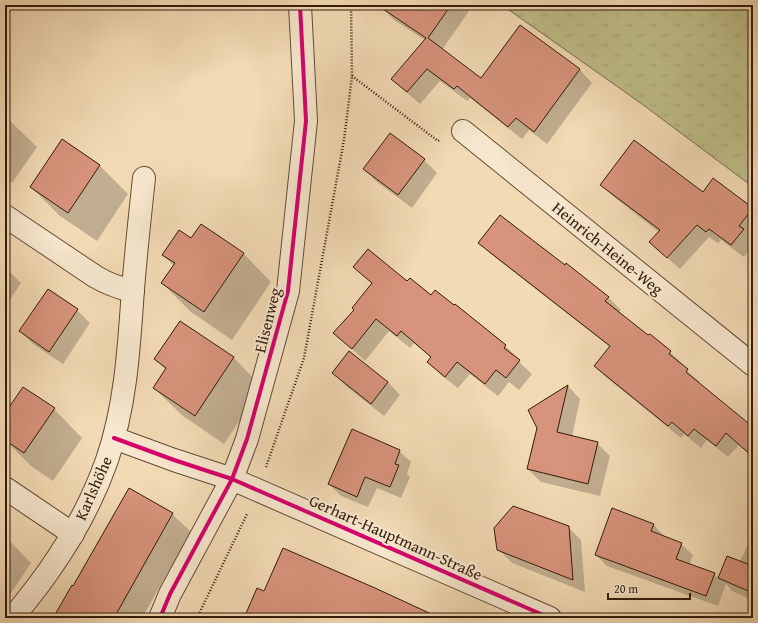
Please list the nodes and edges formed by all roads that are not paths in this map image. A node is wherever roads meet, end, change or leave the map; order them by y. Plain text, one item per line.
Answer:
1 (300, 5) edge
2 (463, 131) road end
3 (144, 178) dead end
4 (5, 216) edge
5 (133, 290) junction
6 (753, 365) edge
7 (114, 438) junction
8 (232, 479) junction
9 (5, 488) edge
10 (73, 534) junction
11 (13, 618) edge
12 (160, 618) edge
13 (550, 618) edge

1 - 8 street, Elisenweg
2 - 6 street, Heinrich-Heine-Weg
3 - 5 street, Karlshöhe
4 - 5 street
5 - 7 street, Karlshöhe
7 - 8 street, Gerhart-Hauptmann-Straße
7 - 10 street, Karlshöhe
8 - 12 street, Elisenweg
8 - 13 street, Gerhart-Hauptmann-Straße
9 - 10 street, Karlshöhe
10 - 11 street

